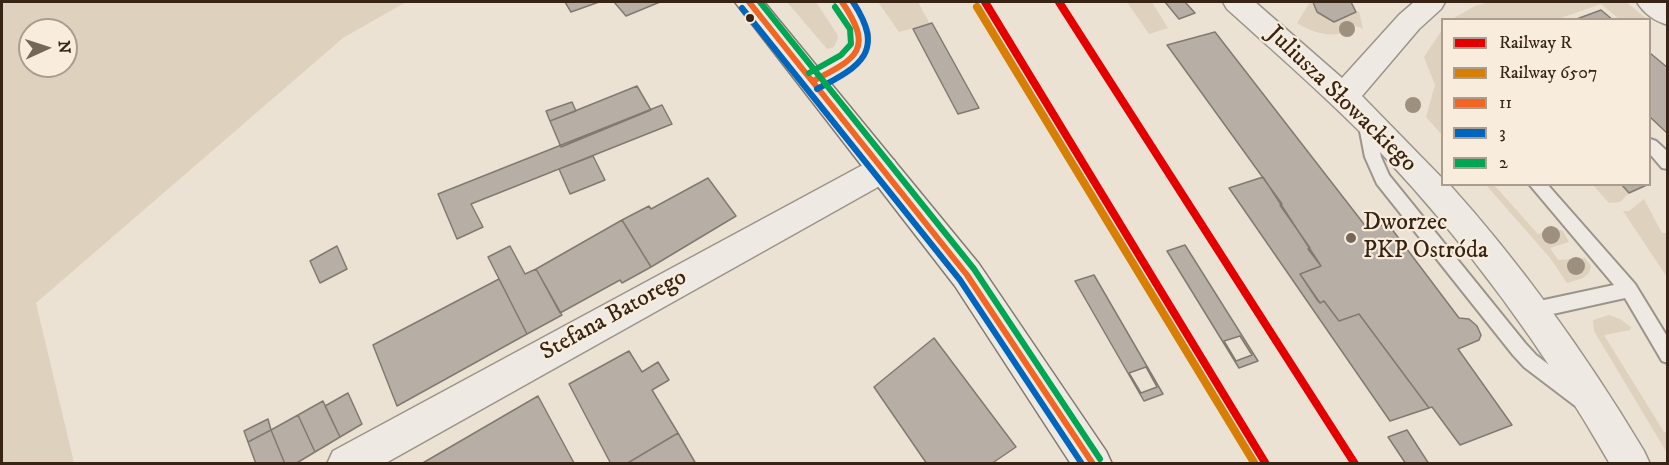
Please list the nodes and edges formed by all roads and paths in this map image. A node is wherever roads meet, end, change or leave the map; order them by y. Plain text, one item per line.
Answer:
1 (749, 2) edge
2 (842, 2) edge
3 (1237, 2) edge
4 (1431, 2) edge
5 (1651, 2) edge
6 (1668, 15) edge
7 (813, 81) junction
8 (1354, 109) junction
9 (1651, 146) edge
10 (1668, 163) edge
11 (883, 169) junction
12 (1539, 186) edge
13 (1629, 289) junction
14 (1530, 311) junction
15 (1668, 355) edge
16 (1605, 417) junction
17 (346, 464) edge
18 (1093, 464) edge
19 (1631, 464) edge

1 - 7 street
2 - 7 lane
3 - 8 street, Juliusza Słowackiego
4 - 8 street
5 - 6 street
7 - 11 street
8 - 14 street, Juliusza Słowackiego
8 - 16 lane
9 - 10 lane
11 - 17 street, Stefana Batorego
11 - 18 street
12 - 13 lane
13 - 14 lane
13 - 15 lane
14 - 16 street, Juliusza Słowackiego
16 - 19 street, Juliusza Słowackiego

